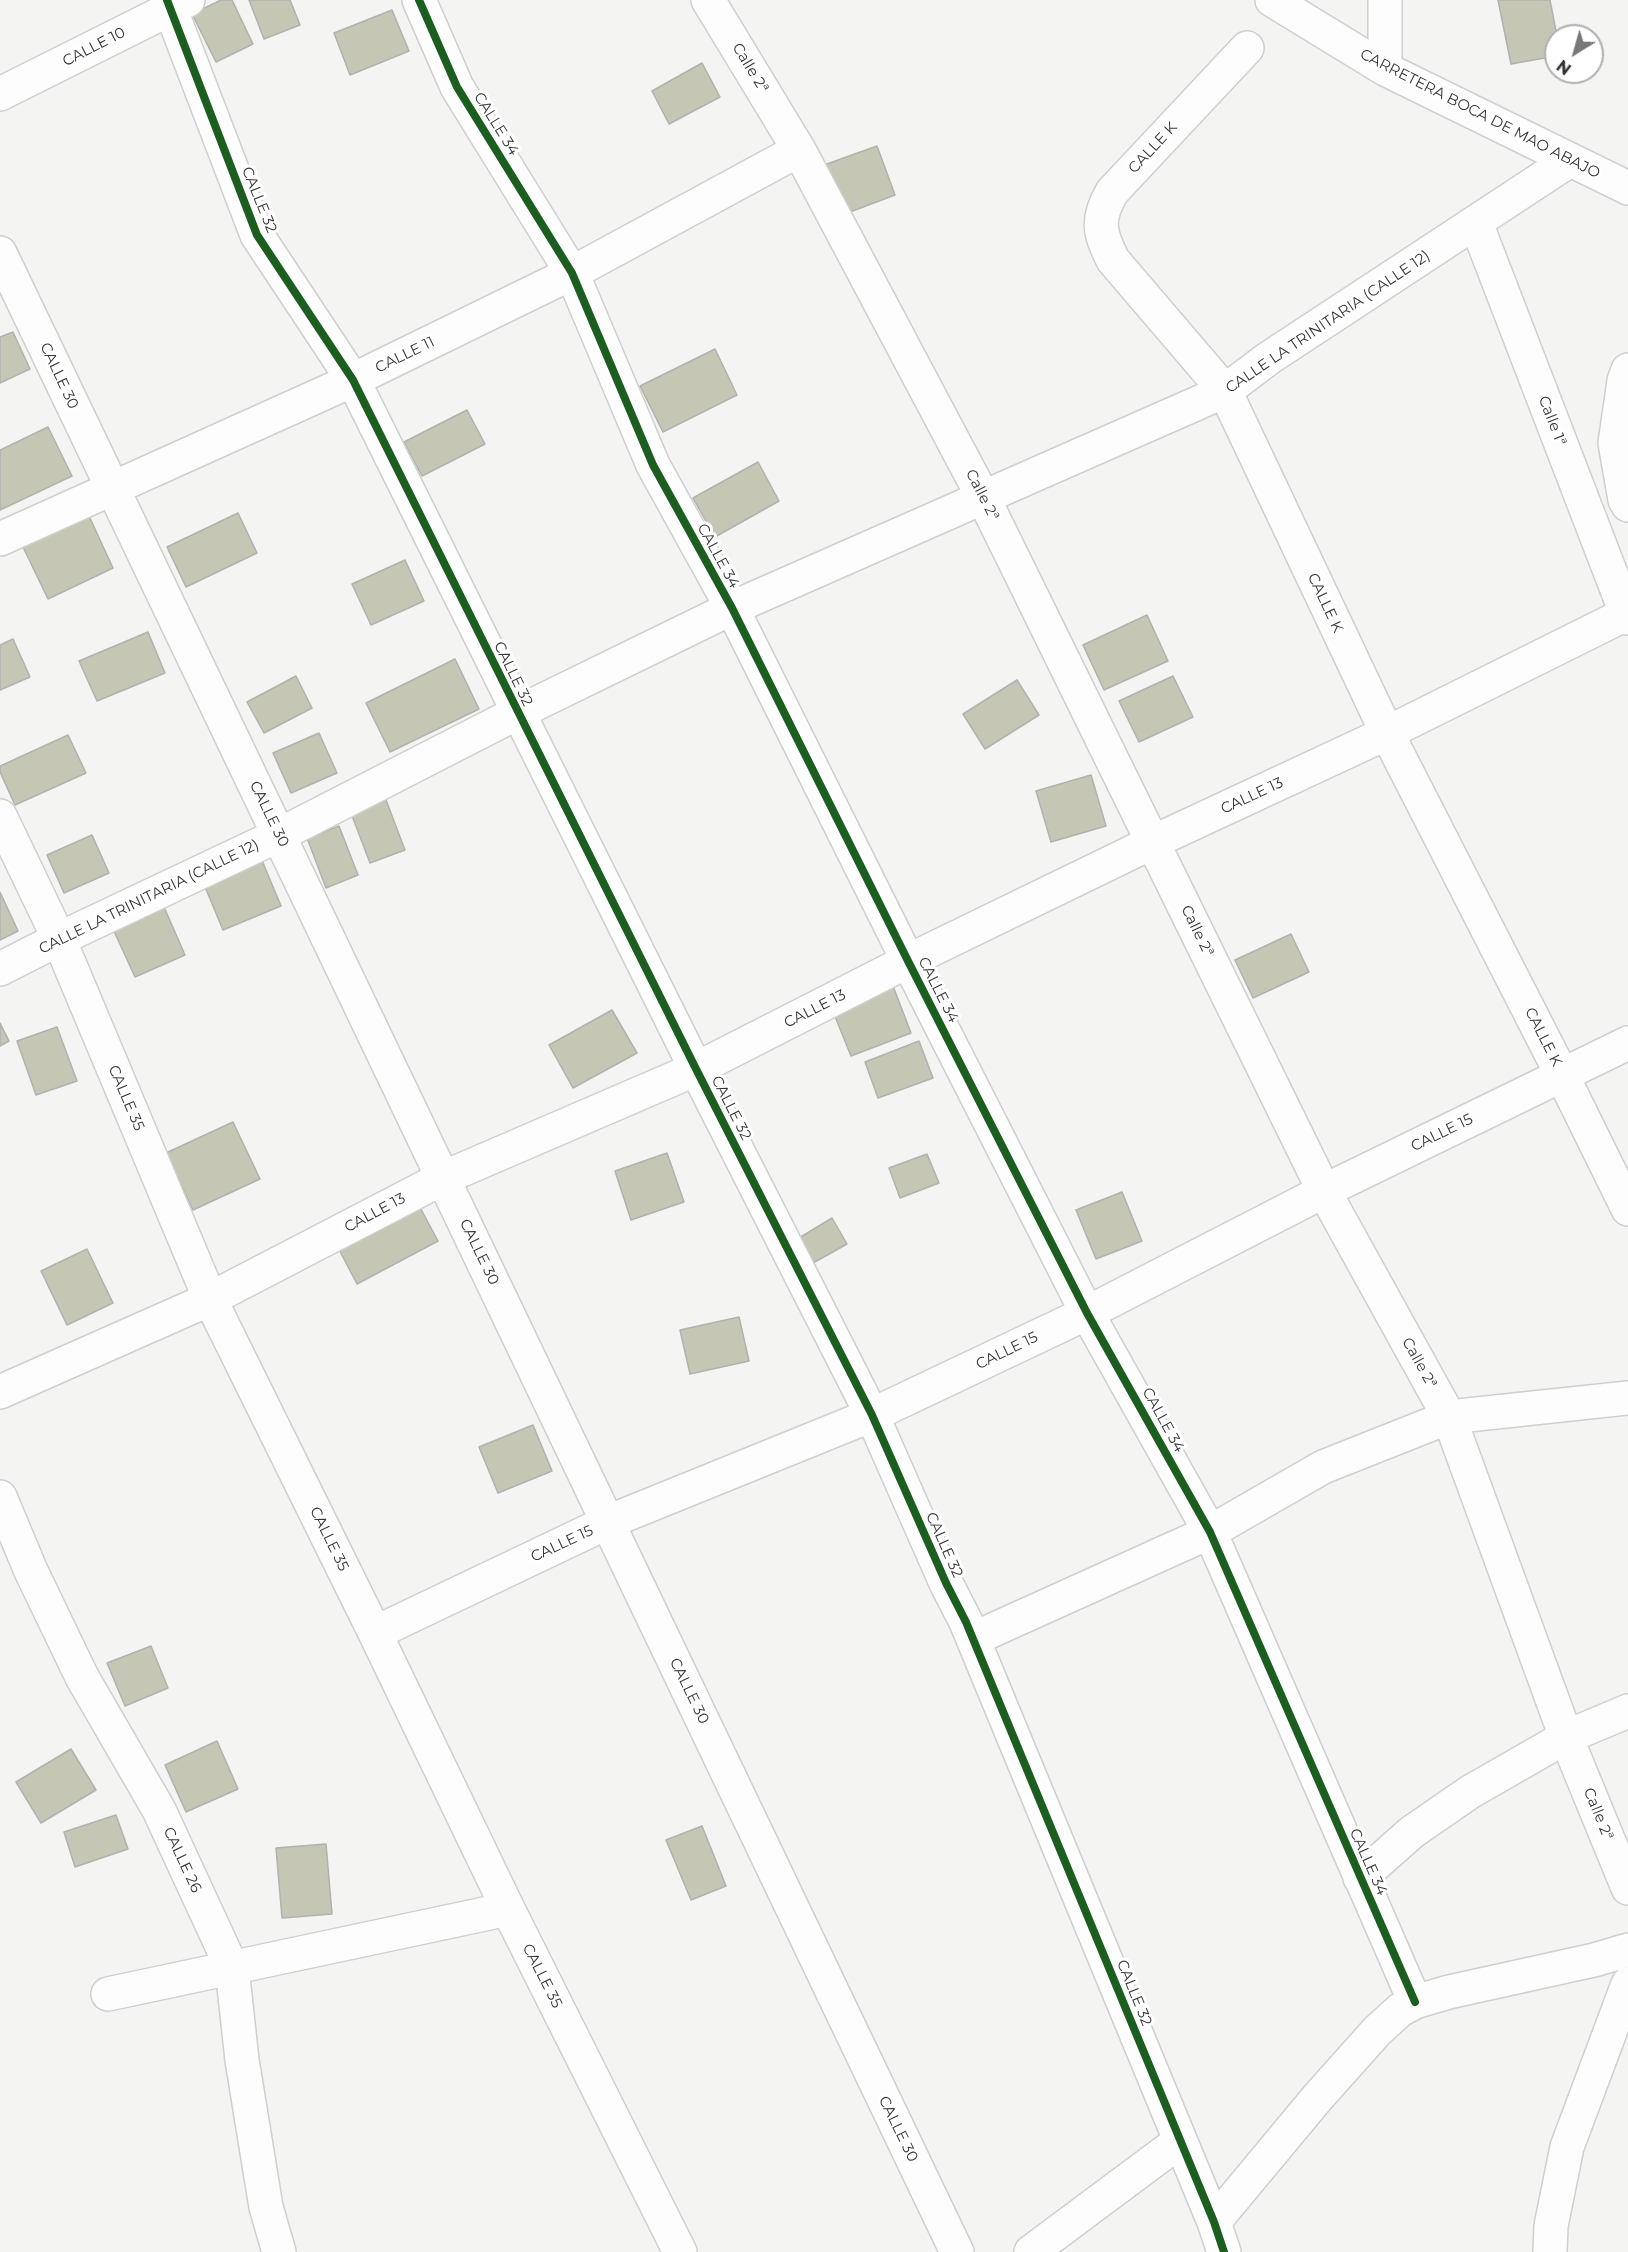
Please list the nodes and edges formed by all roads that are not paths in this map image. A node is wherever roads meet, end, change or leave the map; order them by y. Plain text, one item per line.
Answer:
1 (419, 0) edge
2 (708, 0) edge
3 (1272, 0) edge
4 (1385, 0) edge
5 (175, 3) edge
6 (1246, 48) dead end
7 (1385, 69) junction
8 (0, 94) edge
9 (799, 150) junction
10 (1570, 160) junction
11 (1628, 188) edge
12 (1476, 223) junction
13 (0, 252) edge
14 (572, 273) junction
15 (1628, 369) edge
16 (353, 380) junction
17 (1226, 391) junction
18 (113, 489) junction
19 (983, 497) junction
20 (1628, 505) edge
21 (0, 539) edge
22 (732, 608) junction
23 (1627, 616) edge
24 (518, 713) junction
25 (1387, 734) junction
26 (0, 816) edge
27 (279, 835) junction
28 (1153, 842) junction
29 (59, 939) junction
30 (908, 962) junction
31 (0, 969) edge
32 (1628, 1043) edge
33 (696, 1069) junction
34 (1562, 1074) junction
35 (443, 1178) junction
36 (1324, 1191) junction
37 (1628, 1209) edge
38 (210, 1299) junction
39 (1087, 1313) junction
40 (0, 1392) edge
41 (1628, 1398) edge
42 (872, 1416) junction
43 (1449, 1417) junction
44 (0, 1497) edge
45 (608, 1522) junction
46 (1210, 1532) junction
47 (375, 1633) junction
48 (973, 1639) junction
49 (1628, 1711) edge
50 (1566, 1737) junction
51 (1360, 1878) junction
52 (1628, 1888) edge
53 (508, 1909) junction
54 (1628, 1950) edge
55 (232, 1968) junction
56 (1628, 1984) edge
57 (108, 1994) dead end
58 (1415, 2002) junction
59 (1180, 2140) junction
60 (1219, 2237) edge
61 (279, 2252) edge
62 (680, 2252) edge
63 (957, 2252) edge
64 (1030, 2252) edge
65 (1550, 2252) edge

1 - 14 street, CALLE 34
2 - 9 street, Calle 2ª
3 - 7 street, CARRETERA BOCA DE MAO ABAJO
4 - 7 street
5 - 8 street, CALLE 10
5 - 16 street, CALLE 32
6 - 17 street, CALLE K
7 - 10 street, CARRETERA BOCA DE MAO ABAJO
9 - 14 street, CALLE 11
9 - 19 street, Calle 2ª
10 - 11 street, CARRETERA BOCA DE MAO ABAJO
10 - 12 street, CALLE LA TRINITARIA (CALLE 12)
12 - 17 street, CALLE LA TRINITARIA (CALLE 12)
12 - 23 street, Calle 1ª
13 - 18 street, CALLE 30
14 - 16 street, CALLE 11
14 - 22 street, CALLE 34
15 - 20 street
16 - 18 street, CALLE 11
16 - 24 street, CALLE 32
17 - 19 street, CALLE LA TRINITARIA (CALLE 12)
17 - 25 street, CALLE K
18 - 21 street, CALLE 11
18 - 27 street, CALLE 30
19 - 22 street, CALLE LA TRINITARIA (CALLE 12)
19 - 28 street, Calle 2ª
22 - 24 street, CALLE LA TRINITARIA (CALLE 12)
22 - 30 street, CALLE 34
23 - 25 street, CALLE 13
24 - 27 street, CALLE LA TRINITARIA (CALLE 12)
24 - 33 street, CALLE 32
25 - 28 street, CALLE 13
25 - 34 street, CALLE K
26 - 29 street, CALLE 35
27 - 29 street, CALLE LA TRINITARIA (CALLE 12)
27 - 35 street, CALLE 30
28 - 30 street, CALLE 13
28 - 36 street, Calle 2ª
29 - 31 street, CALLE LA TRINITARIA (CALLE 12)
29 - 38 street, CALLE 35
30 - 33 street, CALLE 13
30 - 39 street, CALLE 34
32 - 34 street, CALLE 15
33 - 35 street, CALLE 13
33 - 42 street, CALLE 32
34 - 36 street, CALLE 15
34 - 37 street, CALLE K
35 - 38 street, CALLE 13
35 - 45 street, CALLE 30
36 - 39 street, CALLE 15
36 - 43 street, Calle 2ª
38 - 40 street, CALLE 13
38 - 47 street, CALLE 35
39 - 42 street, CALLE 15
39 - 46 street, CALLE 34
41 - 43 street
42 - 45 street, CALLE 15
42 - 48 street, CALLE 32
43 - 46 street
43 - 50 street, Calle 2ª
44 - 55 street, CALLE 26
45 - 47 street, CALLE 15
45 - 63 street, CALLE 30
46 - 48 street
46 - 51 street, CALLE 34
47 - 53 street, CALLE 35
48 - 59 street, CALLE 32
49 - 50 street
50 - 51 street
50 - 52 street, Calle 2ª
51 - 58 street, CALLE 34
53 - 55 street
53 - 62 street, CALLE 35
54 - 58 street
55 - 57 street
55 - 61 street, CALLE 26
56 - 65 street
58 - 60 street
59 - 60 street, CALLE 32
59 - 64 street

